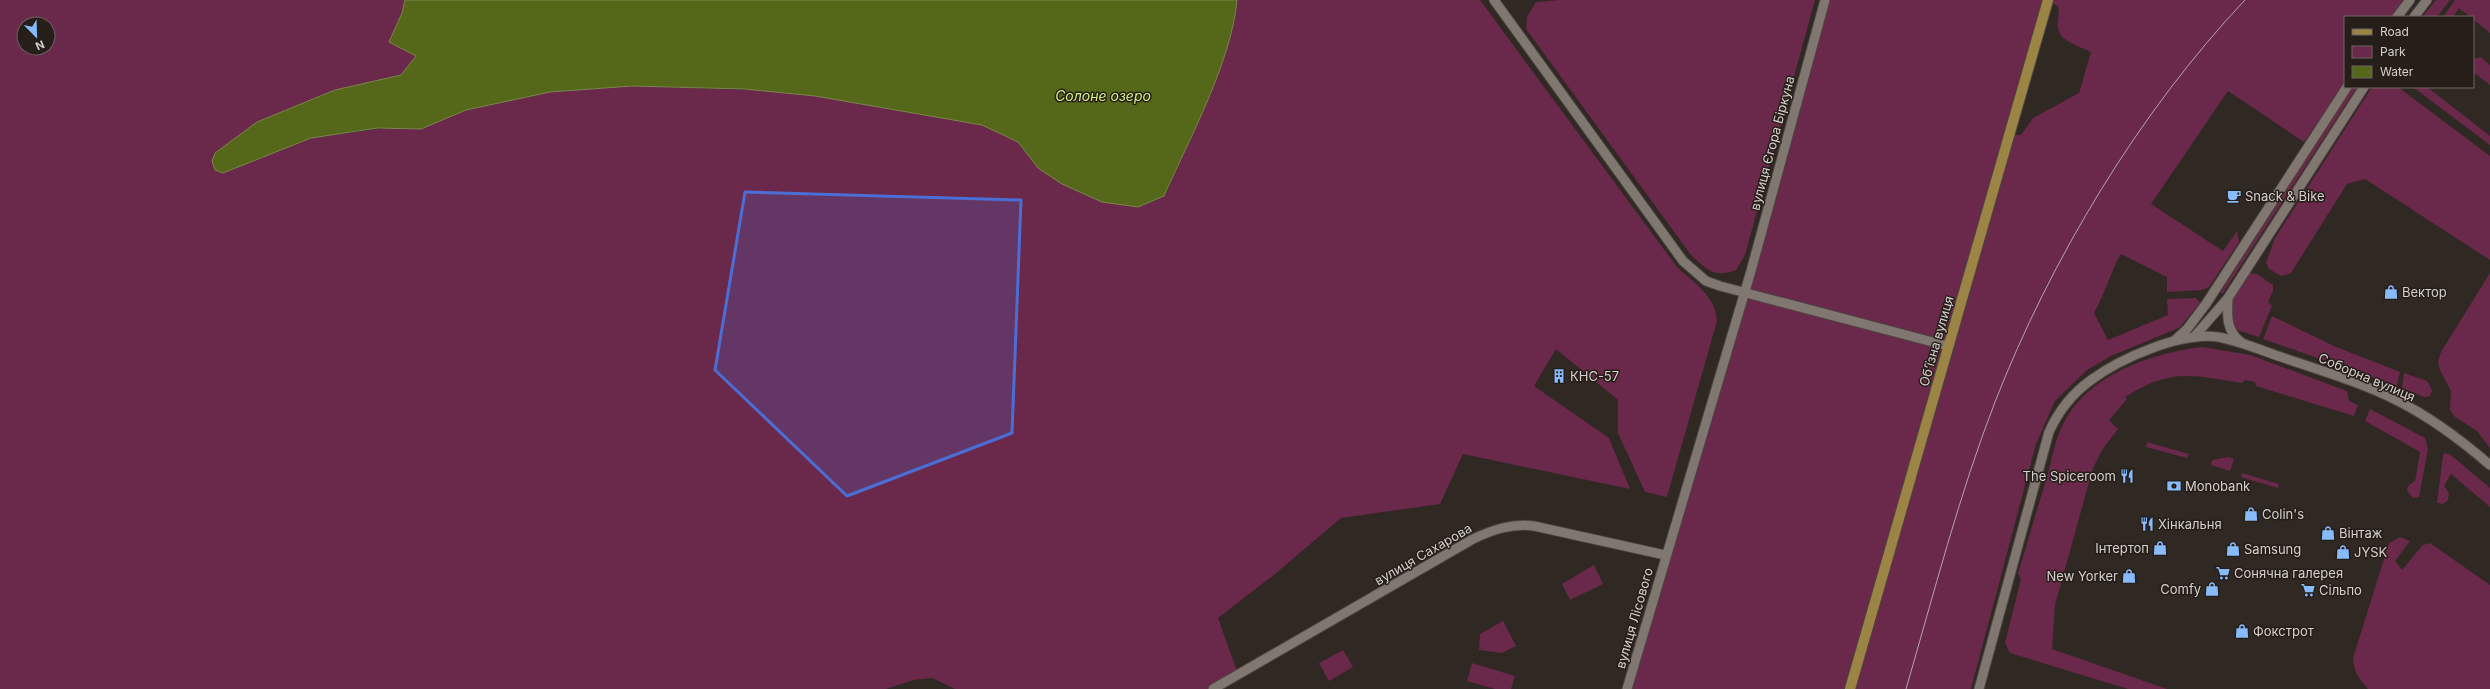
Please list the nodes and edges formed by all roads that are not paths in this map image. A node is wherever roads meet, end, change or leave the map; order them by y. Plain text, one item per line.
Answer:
1 (1494, 0) edge
2 (1825, 0) edge
3 (2048, 0) edge
4 (2410, 0) edge
5 (2427, 0) edge
6 (2398, 16) edge
7 (2415, 16) edge
8 (2346, 88) edge
9 (2363, 88) edge
10 (1744, 294) junction
11 (2228, 298) junction
12 (2194, 337) junction
13 (2173, 342) junction
14 (2244, 345) junction
15 (1948, 346) junction
16 (2490, 465) edge
17 (1666, 555) junction
18 (1213, 689) edge
19 (1627, 689) edge
20 (1850, 689) edge
21 (1979, 689) edge

1 - 10 street
2 - 10 street, вулиця Єгора Біркуна
3 - 15 main road, Обʼїзна вулиця
4 - 6 street
5 - 7 street
8 - 13 street
9 - 11 street
10 - 15 street
10 - 17 street, вулиця Єгора Біркуна
11 - 12 street
11 - 14 street
12 - 13 street, Соборна вулиця
12 - 14 street, Соборна вулиця
13 - 21 street
14 - 16 street, Соборна вулиця
15 - 20 main road, Обʼїзна вулиця
17 - 18 street, вулиця Сахарова
17 - 19 street, вулиця Лісового

